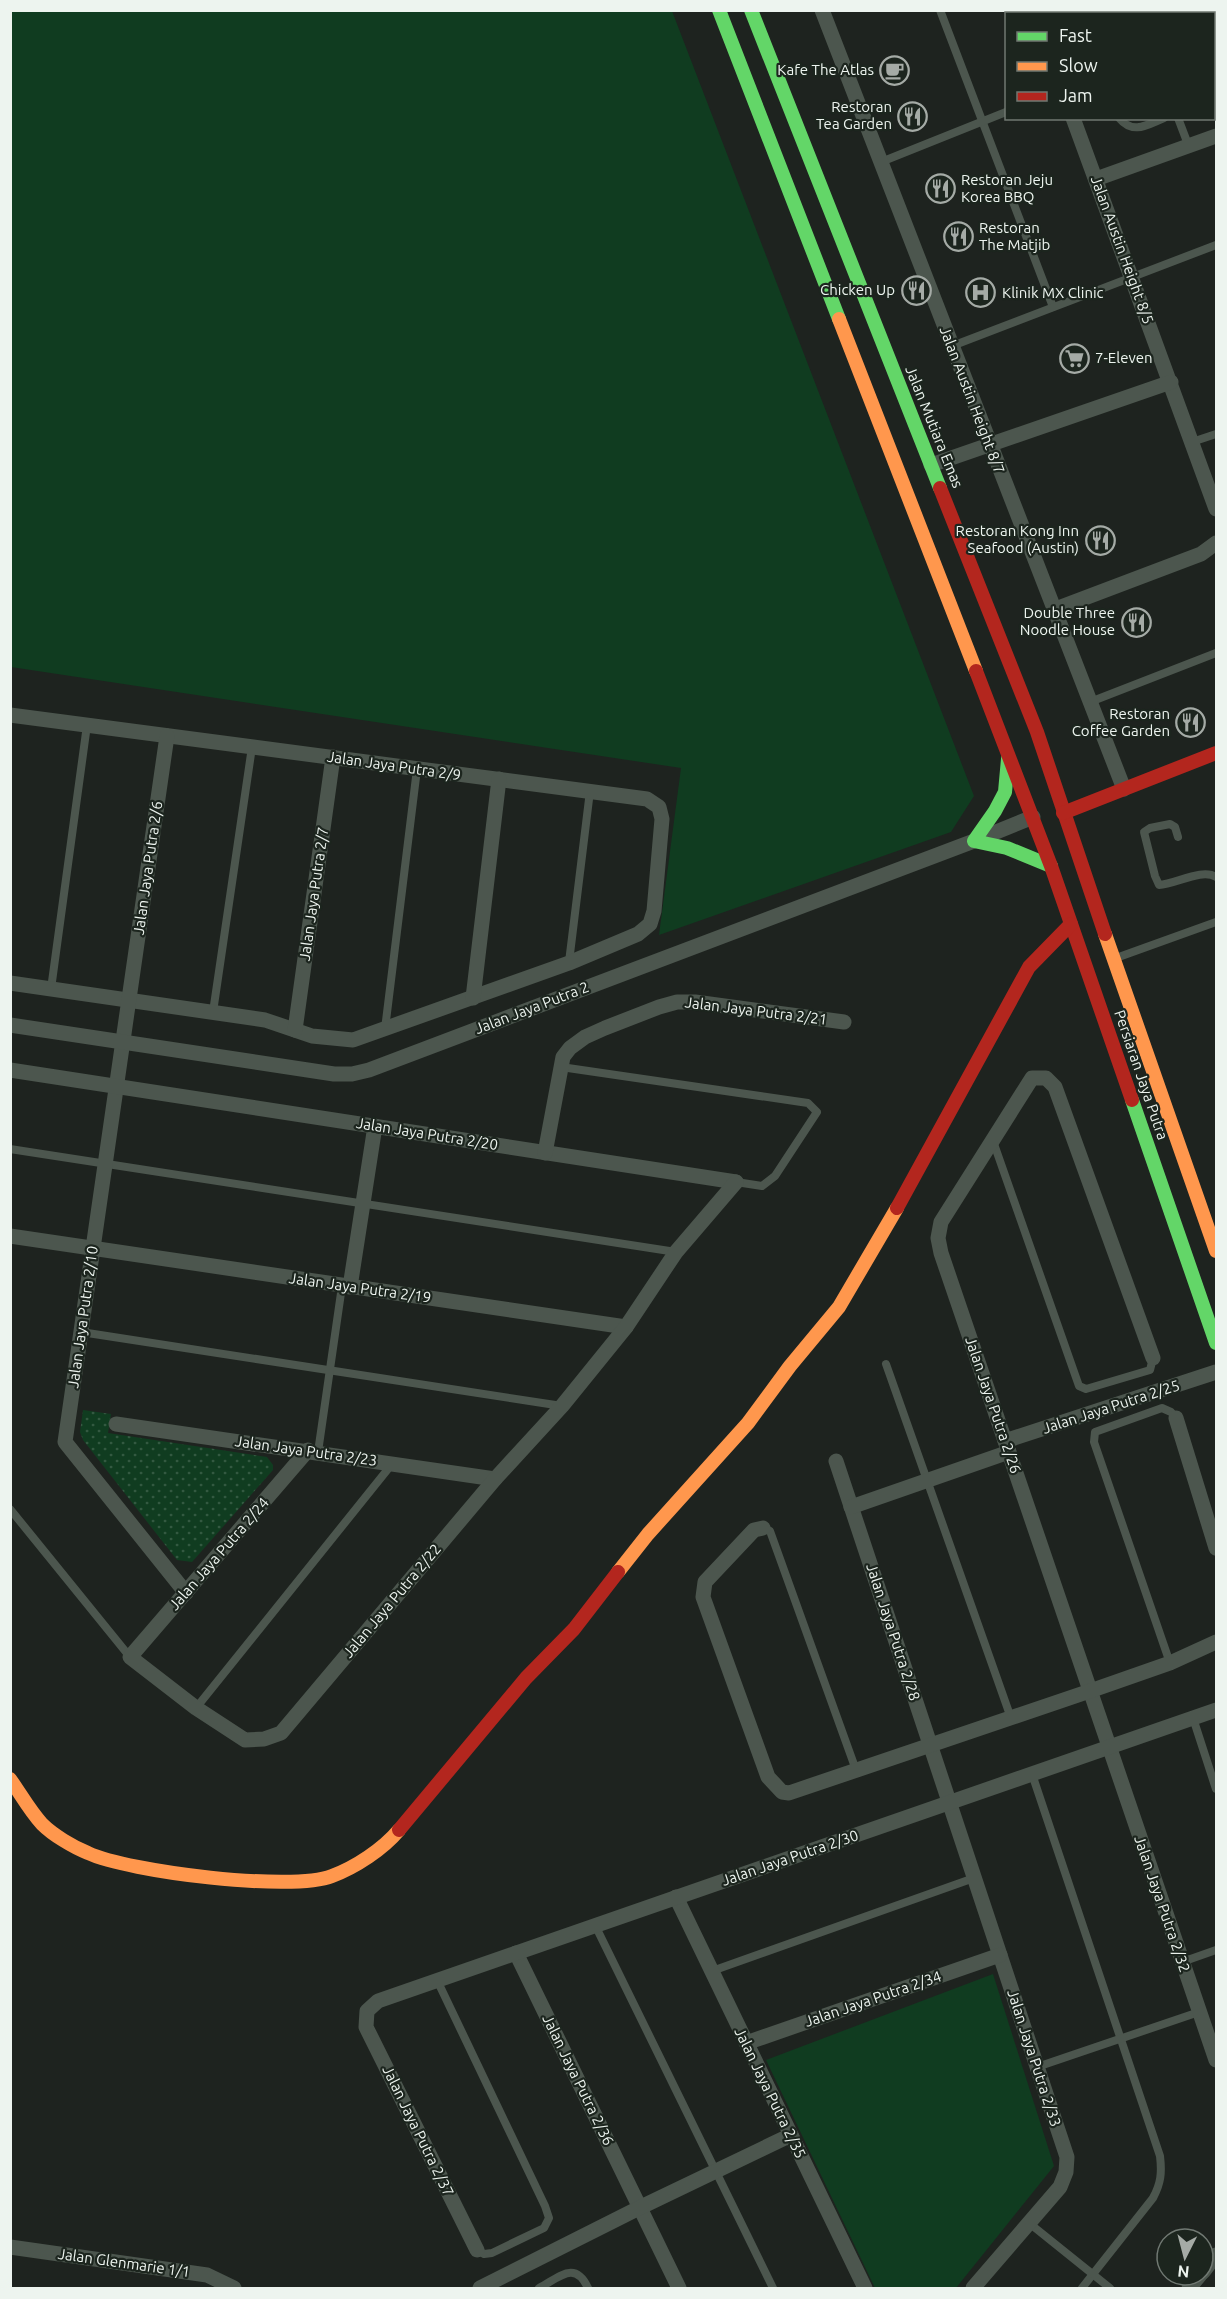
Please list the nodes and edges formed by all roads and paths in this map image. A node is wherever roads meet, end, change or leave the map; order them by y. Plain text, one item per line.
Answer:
1 (719, 10) edge
2 (751, 10) edge
3 (822, 10) edge
4 (940, 10) edge
5 (1005, 112) edge
6 (1074, 120) edge
7 (1121, 120) edge
8 (1179, 120) edge
9 (983, 122) junction
10 (1146, 122) edge
11 (1216, 136) edge
12 (1189, 147) junction
13 (881, 162) junction
14 (1096, 179) junction
15 (1216, 245) edge
16 (1132, 277) junction
17 (1053, 307) junction
18 (952, 346) junction
19 (1171, 382) junction
20 (1216, 434) edge
21 (1192, 442) junction
22 (990, 446) junction
23 (931, 465) junction
24 (1216, 509) edge
25 (1216, 543) edge
26 (1053, 610) junction
27 (1216, 653) edge
28 (1089, 703) junction
29 (10, 715) edge
30 (87, 725) junction
31 (1037, 732) junction
32 (167, 736) junction
33 (252, 747) junction
34 (1216, 753) edge
35 (1009, 754) junction
36 (333, 757) junction
37 (417, 769) junction
38 (1037, 775) dead end
39 (499, 780) junction
40 (1124, 789) junction
41 (590, 792) junction
42 (1041, 795) dead end
43 (1063, 813) junction
44 (1033, 817) junction
45 (1178, 837) dead end
46 (974, 841) junction
47 (1079, 859) junction
48 (1051, 866) junction
49 (1216, 877) edge
50 (1216, 922) edge
51 (1071, 924) junction
52 (1113, 959) junction
53 (569, 963) junction
54 (10, 983) edge
55 (51, 989) junction
56 (473, 998) junction
57 (130, 1000) junction
58 (213, 1012) junction
59 (844, 1022) dead end
60 (10, 1025) edge
61 (385, 1029) junction
62 (295, 1030) junction
63 (124, 1042) junction
64 (561, 1067) junction
65 (10, 1070) edge
66 (117, 1087) junction
67 (375, 1126) junction
68 (993, 1141) junction
69 (10, 1149) edge
70 (544, 1153) junction
71 (106, 1164) junction
72 (736, 1182) junction
73 (362, 1203) junction
74 (10, 1236) edge
75 (93, 1249) junction
76 (1216, 1251) edge
77 (676, 1252) junction
78 (346, 1286) junction
79 (626, 1327) junction
80 (81, 1332) junction
81 (1216, 1343) edge
82 (1153, 1358) joint
83 (886, 1364) dead end
84 (330, 1371) junction
85 (1216, 1372) edge
86 (562, 1406) junction
87 (1176, 1418) joint
88 (116, 1424) dead end
89 (1007, 1447) junction
90 (313, 1451) junction
91 (836, 1461) dead end
92 (392, 1463) junction
93 (495, 1479) junction
94 (928, 1480) junction
95 (851, 1507) junction
96 (10, 1509) edge
97 (763, 1528) joint
98 (1216, 1548) edge
99 (186, 1593) junction
100 (1216, 1642) edge
101 (130, 1657) junction
102 (1170, 1663) junction
103 (1090, 1691) junction
104 (196, 1708) junction
105 (1216, 1710) edge
106 (1011, 1718) junction
107 (1193, 1718) junction
108 (930, 1745) junction
109 (1109, 1747) junction
110 (856, 1770) junction
111 (1032, 1774) junction
112 (10, 1779) edge
113 (1216, 1789) edge
114 (949, 1803) junction
115 (974, 1878) junction
116 (676, 1897) junction
117 (595, 1925) junction
118 (1216, 1950) edge
119 (516, 1953) junction
120 (1000, 1955) junction
121 (1182, 1962) junction
122 (712, 1971) junction
123 (437, 1980) junction
124 (367, 2011) joint
125 (1199, 2012) junction
126 (1122, 2038) junction
127 (746, 2043) junction
128 (1216, 2060) edge
129 (1037, 2067) junction
130 (791, 2135) junction
131 (715, 2172) junction
132 (641, 2207) junction
133 (1029, 2223) junction
134 (10, 2247) edge
135 (477, 2250) joint
136 (1093, 2274) junction
137 (234, 2289) edge
138 (480, 2289) edge
139 (539, 2289) edge
140 (588, 2289) edge
141 (679, 2289) edge
142 (773, 2289) edge
143 (865, 2289) edge
144 (973, 2289) edge
145 (1082, 2289) edge
146 (1110, 2289) edge

1 - 35 main road
2 - 23 main road, Jalan Mutiara Emas
3 - 13 street, Jalan Austin Height 8/7
4 - 9 lane
5 - 9 lane
6 - 14 street, Jalan Austin Height 8/5
7 - 10 lane
8 - 12 lane
9 - 13 lane
9 - 17 lane
11 - 12 street
12 - 14 street
13 - 18 street, Jalan Austin Height 8/7
14 - 16 street, Jalan Austin Height 8/5
15 - 16 lane
16 - 17 lane
16 - 19 street, Jalan Austin Height 8/5
17 - 18 lane
18 - 22 street, Jalan Austin Height 8/7
19 - 21 street, Jalan Austin Height 8/5
19 - 22 street
20 - 21 lane
21 - 24 street, Jalan Austin Height 8/5
22 - 23 street
22 - 26 street, Jalan Austin Height 8/7
23 - 31 main road, Jalan Mutiara Emas
25 - 26 street
26 - 28 street, Jalan Austin Height 8/7
27 - 28 lane
28 - 40 street, Jalan Austin Height 8/7
29 - 30 street, Jalan Jaya Putra 2/9
30 - 32 street, Jalan Jaya Putra 2/9
30 - 55 lane
31 - 38 main road
31 - 43 main road, Jalan Mutiara Emas
32 - 33 street, Jalan Jaya Putra 2/9
32 - 57 street, Jalan Jaya Putra 2/6
33 - 36 street, Jalan Jaya Putra 2/9
33 - 58 lane
34 - 40 main road
35 - 44 main road
35 - 46 main road
36 - 37 street, Jalan Jaya Putra 2/9
36 - 62 street, Jalan Jaya Putra 2/7
37 - 39 street, Jalan Jaya Putra 2/9
37 - 61 lane
39 - 41 street, Jalan Jaya Putra 2/9
39 - 56 street
40 - 43 main road
41 - 53 lane
41 - 53 street, Jalan Jaya Putra 2/9
42 - 44 main road
43 - 47 main road, Jalan Mutiara Emas
44 - 46 street, Jalan Jaya Putra 2
44 - 47 main road
44 - 48 main road, Persiaran Jaya Putra
45 - 49 lane
46 - 48 main road
46 - 63 street, Jalan Jaya Putra 2
47 - 52 main road, Persiaran Jaya Putra
48 - 51 main road, Persiaran Jaya Putra
50 - 52 lane
51 - 81 main road, Persiaran Jaya Putra
51 - 112 main road
52 - 76 main road, Persiaran Jaya Putra
53 - 56 street
54 - 55 street
55 - 57 street
56 - 61 street
57 - 58 street
57 - 63 street, Jalan Jaya Putra 2/10
58 - 62 street
59 - 64 street, Jalan Jaya Putra 2/21
60 - 63 street, Jalan Jaya Putra 2
61 - 62 street
63 - 66 street, Jalan Jaya Putra 2/10
64 - 70 street, Jalan Jaya Putra 2/21
64 - 72 lane
65 - 66 street, Jalan Jaya Putra 2/20
66 - 67 street, Jalan Jaya Putra 2/20
66 - 71 street, Jalan Jaya Putra 2/10
67 - 70 street, Jalan Jaya Putra 2/20
67 - 73 street
68 - 82 lane
68 - 82 street, Jalan Jaya Putra 2/26
68 - 89 street, Jalan Jaya Putra 2/26
69 - 71 lane
70 - 72 street, Jalan Jaya Putra 2/20
71 - 73 lane
71 - 75 street, Jalan Jaya Putra 2/10
72 - 77 street, Jalan Jaya Putra 2/22
73 - 77 lane
73 - 78 street
74 - 75 street, Jalan Jaya Putra 2/19
75 - 78 street, Jalan Jaya Putra 2/19
75 - 80 street, Jalan Jaya Putra 2/10
77 - 79 street, Jalan Jaya Putra 2/22
78 - 79 street, Jalan Jaya Putra 2/19
78 - 84 lane
79 - 86 street, Jalan Jaya Putra 2/22
80 - 84 lane
80 - 99 street, Jalan Jaya Putra 2/10
83 - 94 lane
84 - 86 lane
84 - 90 lane
85 - 89 street, Jalan Jaya Putra 2/25
86 - 93 street, Jalan Jaya Putra 2/22
87 - 98 street
87 - 102 lane
88 - 90 street, Jalan Jaya Putra 2/23
89 - 94 street, Jalan Jaya Putra 2/25
89 - 103 street, Jalan Jaya Putra 2/26
90 - 92 street, Jalan Jaya Putra 2/23
90 - 99 street, Jalan Jaya Putra 2/24
91 - 95 street, Jalan Jaya Putra 2/28
92 - 93 street, Jalan Jaya Putra 2/23
92 - 104 lane
93 - 104 street, Jalan Jaya Putra 2/22
94 - 95 street, Jalan Jaya Putra 2/25
94 - 106 lane
95 - 108 street, Jalan Jaya Putra 2/28
96 - 101 lane, Jalan Jaya Putra 2/22
97 - 110 lane
97 - 110 street
99 - 101 street, Jalan Jaya Putra 2/24
100 - 102 street
101 - 104 street, Jalan Jaya Putra 2/22
102 - 103 street
103 - 106 street
103 - 109 street, Jalan Jaya Putra 2/26
105 - 107 street, Jalan Jaya Putra 2/30
106 - 108 street
107 - 109 street, Jalan Jaya Putra 2/30
107 - 113 lane
108 - 110 street
108 - 114 street, Jalan Jaya Putra 2/28
109 - 111 street, Jalan Jaya Putra 2/30
109 - 121 street, Jalan Jaya Putra 2/32
111 - 114 street, Jalan Jaya Putra 2/30
111 - 126 lane
114 - 115 street, Jalan Jaya Putra 2/33
114 - 116 street, Jalan Jaya Putra 2/30
115 - 120 street, Jalan Jaya Putra 2/33
115 - 122 lane
116 - 117 street, Jalan Jaya Putra 2/30
116 - 122 street, Jalan Jaya Putra 2/35
117 - 119 street, Jalan Jaya Putra 2/30
117 - 131 lane
118 - 121 lane
119 - 123 street, Jalan Jaya Putra 2/30
119 - 132 street, Jalan Jaya Putra 2/36
120 - 127 street, Jalan Jaya Putra 2/34
120 - 129 street, Jalan Jaya Putra 2/33
121 - 125 street, Jalan Jaya Putra 2/32
122 - 127 street, Jalan Jaya Putra 2/35
123 - 124 street, Jalan Jaya Putra 2/30
123 - 135 lane
124 - 135 street, Jalan Jaya Putra 2/37
125 - 126 lane
125 - 128 street, Jalan Jaya Putra 2/32
126 - 129 lane
126 - 136 lane
127 - 130 street, Jalan Jaya Putra 2/35
129 - 133 street, Jalan Jaya Putra 2/33
130 - 131 street
130 - 143 street, Jalan Jaya Putra 2/35
131 - 132 street
131 - 142 lane
132 - 138 street
132 - 141 street, Jalan Jaya Putra 2/36
133 - 136 lane
133 - 144 street, Jalan Jaya Putra 2/33
134 - 137 street, Jalan Glenmarie 1/1
136 - 145 lane
136 - 146 lane
139 - 140 lane

